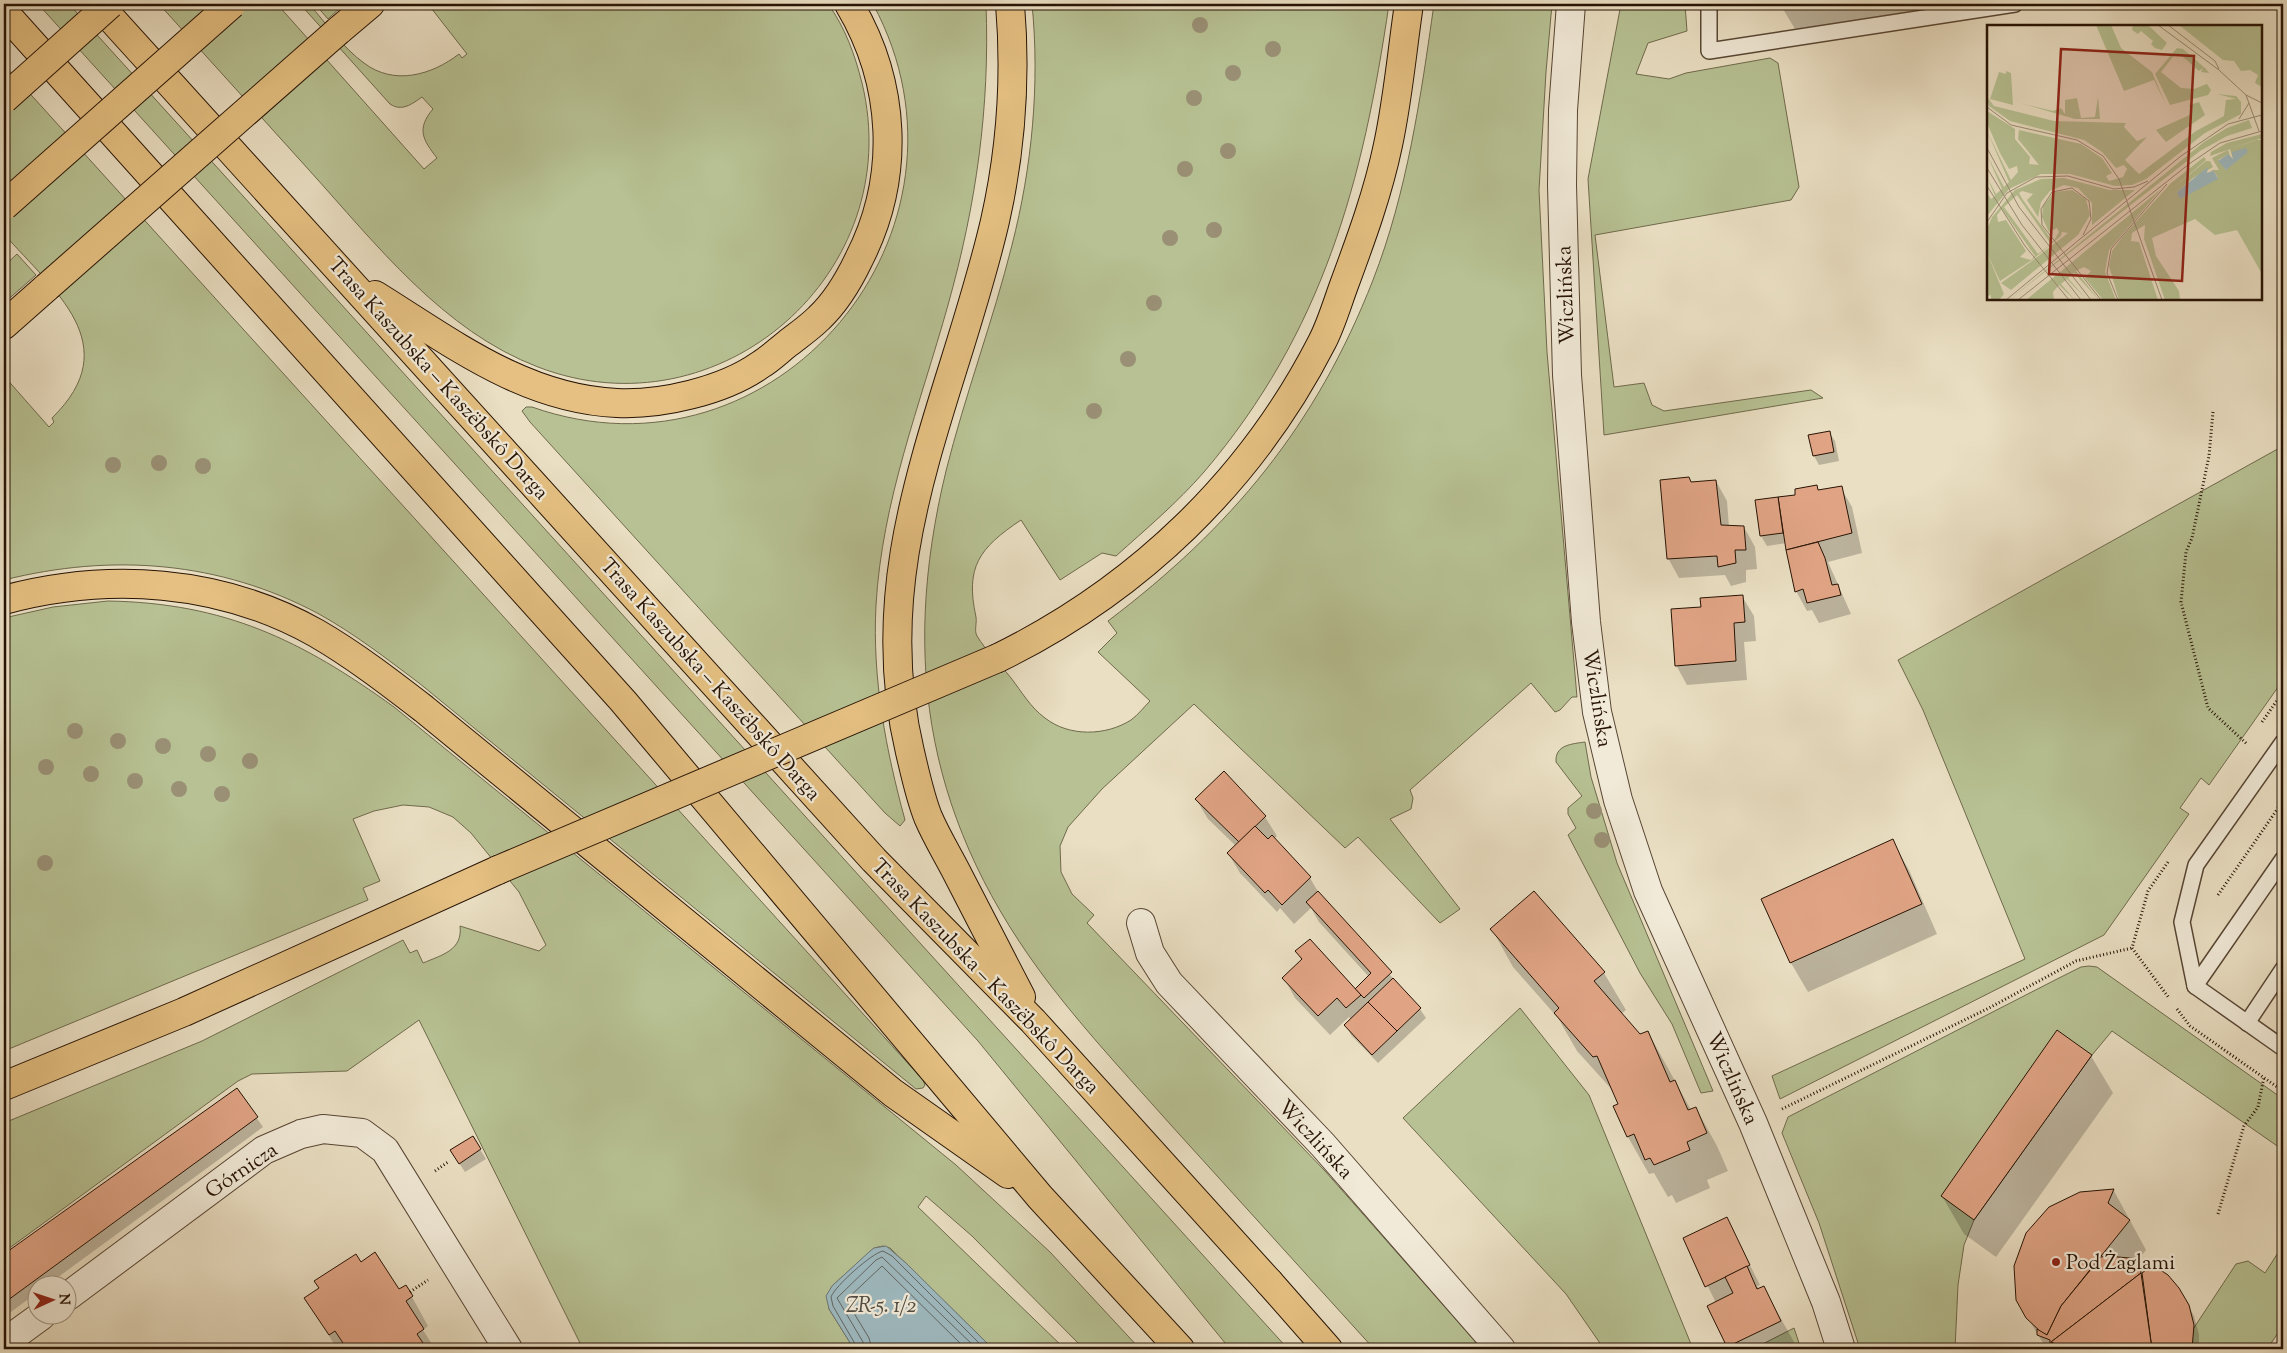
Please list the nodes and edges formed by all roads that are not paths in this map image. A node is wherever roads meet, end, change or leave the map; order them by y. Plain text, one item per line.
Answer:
1 (98, 4) edge
2 (110, 4) edge
3 (232, 4) edge
4 (370, 4) edge
5 (849, 4) edge
6 (1010, 4) edge
7 (1409, 4) edge
8 (1571, 4) edge
9 (1709, 4) edge
10 (2014, 4) edge
11 (4, 12) edge
12 (4, 99) edge
13 (4, 206) edge
14 (347, 277) junction
15 (4, 325) edge
16 (4, 600) edge
17 (2283, 742) edge
18 (2283, 859) edge
19 (1141, 923) dead end
20 (2283, 969) edge
21 (2195, 986) junction
22 (1033, 1021) junction
23 (2247, 1023) junction
24 (2283, 1048) edge
25 (4, 1086) edge
26 (1040, 1197) junction
27 (78, 1289) edge
28 (28, 1325) edge
29 (4, 1343) edge
30 (508, 1349) edge
31 (1180, 1349) edge
32 (1328, 1349) edge
33 (1501, 1349) edge
34 (1841, 1349) edge

1 - 14 main road, Trasa Kaszubska – Kaszëbskô Darga
2 - 12 main road, bridge
3 - 13 main road, bridge
4 - 15 main road, bridge
5 - 14 main road
6 - 22 main road
7 - 25 main road, bridge
8 - 34 street, Wiczlińska
9 - 10 lane
11 - 26 main road
14 - 22 main road, Trasa Kaszubska – Kaszëbskô Darga
16 - 26 main road
17 - 21 lane
18 - 21 lane
19 - 33 street, Wiczlińska
20 - 23 lane
21 - 23 lane
22 - 32 main road, Trasa Kaszubska – Kaszëbskô Darga
23 - 24 lane
26 - 31 main road
27 - 30 street, Górnicza
28 - 29 street

